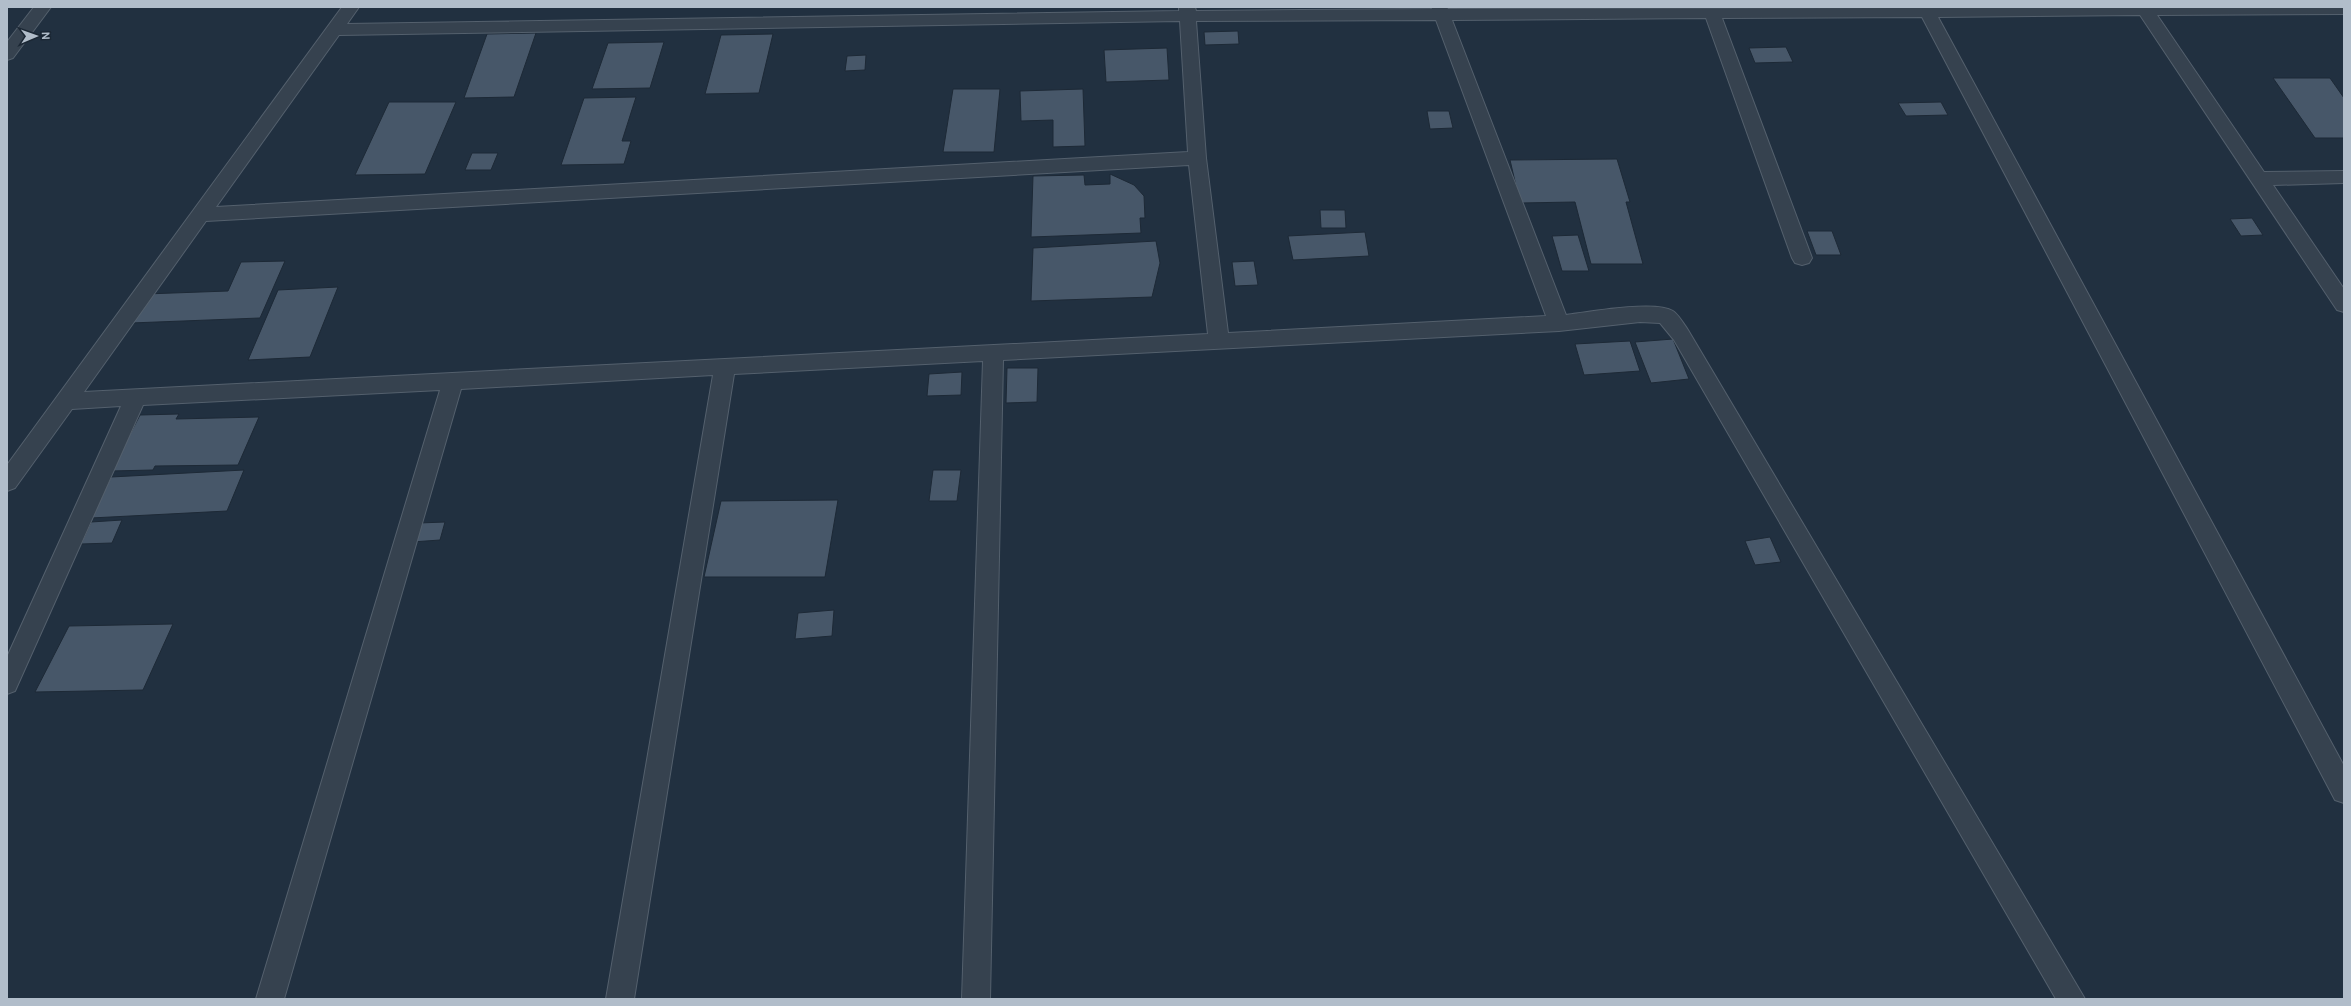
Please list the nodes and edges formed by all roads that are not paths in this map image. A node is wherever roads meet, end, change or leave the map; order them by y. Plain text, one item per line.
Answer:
1 (43, 7) edge
2 (351, 7) edge
3 (2144, 9) edge
4 (2344, 9) edge
5 (1711, 10) edge
6 (1440, 11) edge
7 (1927, 11) junction
8 (1187, 12) edge
9 (334, 30) junction
10 (7, 54) edge
11 (1197, 158) junction
12 (2344, 177) edge
13 (2259, 179) junction
14 (200, 215) junction
15 (1802, 258) dead end
16 (2344, 305) edge
17 (1558, 323) junction
18 (1219, 342) junction
19 (993, 353) junction
20 (725, 367) junction
21 (453, 381) junction
22 (136, 397) junction
23 (67, 401) junction
24 (7, 482) edge
25 (7, 684) edge
26 (2344, 791) edge
27 (270, 999) edge
28 (620, 999) edge
29 (976, 999) edge
30 (2071, 999) edge

1 - 10 street
2 - 9 street
3 - 4 street
3 - 7 street
3 - 13 street
5 - 6 street
5 - 7 street
5 - 15 street
6 - 8 street
6 - 17 street
7 - 26 street
8 - 9 street
8 - 11 street
9 - 14 street
11 - 14 street
11 - 18 street
12 - 13 street
13 - 16 street
14 - 23 street
17 - 18 street
17 - 30 street
18 - 19 street
19 - 20 street
19 - 29 street
20 - 21 street
20 - 28 street
21 - 22 street
21 - 27 street
22 - 23 street
22 - 25 street
23 - 24 street

